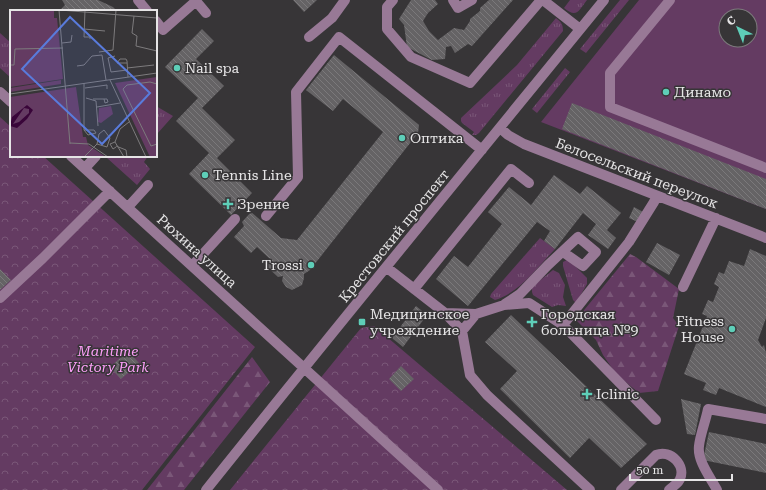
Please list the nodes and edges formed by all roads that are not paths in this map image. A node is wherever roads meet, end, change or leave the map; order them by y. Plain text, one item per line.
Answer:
1 (138, 0) edge
2 (345, 0) edge
3 (393, 0) edge
4 (453, 0) edge
5 (472, 0) edge
6 (542, 0) edge
7 (604, 0) edge
8 (670, 0) edge
9 (146, 10) edge
10 (206, 13) dead end
11 (157, 22) edge
12 (580, 29) junction
13 (309, 37) dead end
14 (0, 92) edge
15 (10, 101) edge
16 (500, 128) junction
17 (482, 150) junction
18 (72, 157) edge
19 (95, 157) edge
20 (84, 168) junction
21 (766, 168) edge
22 (529, 183) dead end
23 (148, 185) dead end
24 (110, 191) junction
25 (657, 196) junction
26 (128, 207) junction
27 (266, 216) dead end
28 (716, 218) junction
29 (235, 219) dead end
30 (766, 238) edge
31 (563, 252) dead end
32 (192, 266) junction
33 (386, 267) junction
34 (683, 287) dead end
35 (414, 289) junction
36 (520, 294) junction
37 (0, 298) edge
38 (528, 303) junction
39 (504, 305) junction
40 (445, 313) junction
41 (476, 314) junction
42 (563, 325) junction
43 (462, 331) junction
44 (304, 368) junction
45 (766, 418) edge
46 (656, 420) dead end
47 (206, 490) edge
48 (438, 490) edge
49 (590, 490) edge
50 (621, 490) edge
51 (669, 490) edge
52 (717, 490) edge

1 - 9 street
2 - 13 street
3 - 6 street
4 - 5 street
6 - 12 street
7 - 12 street, Крестовский проспект
8 - 21 street
10 - 11 street
12 - 16 street, Крестовский проспект
14 - 15 street
16 - 17 street, Крестовский проспект
16 - 25 street, Белосельский переулок
17 - 27 street
17 - 33 street, Крестовский проспект
18 - 20 street, Рюхина улица
19 - 20 street
20 - 24 street, Рюхина улица
22 - 35 street
23 - 26 street
24 - 26 street, Рюхина улица
24 - 37 street
25 - 28 street, Белосельский переулок
25 - 42 street
26 - 32 street, Рюхина улица
28 - 30 street, Белосельский переулок
28 - 34 street
29 - 32 street
31 - 36 street
32 - 44 street, Рюхина улица
33 - 35 street
33 - 44 street, Крестовский проспект
35 - 40 street
36 - 38 street
36 - 39 street
38 - 39 street
38 - 42 street
39 - 41 street
40 - 41 street
40 - 43 street
41 - 43 street
42 - 46 street
43 - 49 street
44 - 47 street, Крестовский проспект
44 - 48 street, Рюхина улица
45 - 52 street
50 - 51 street

